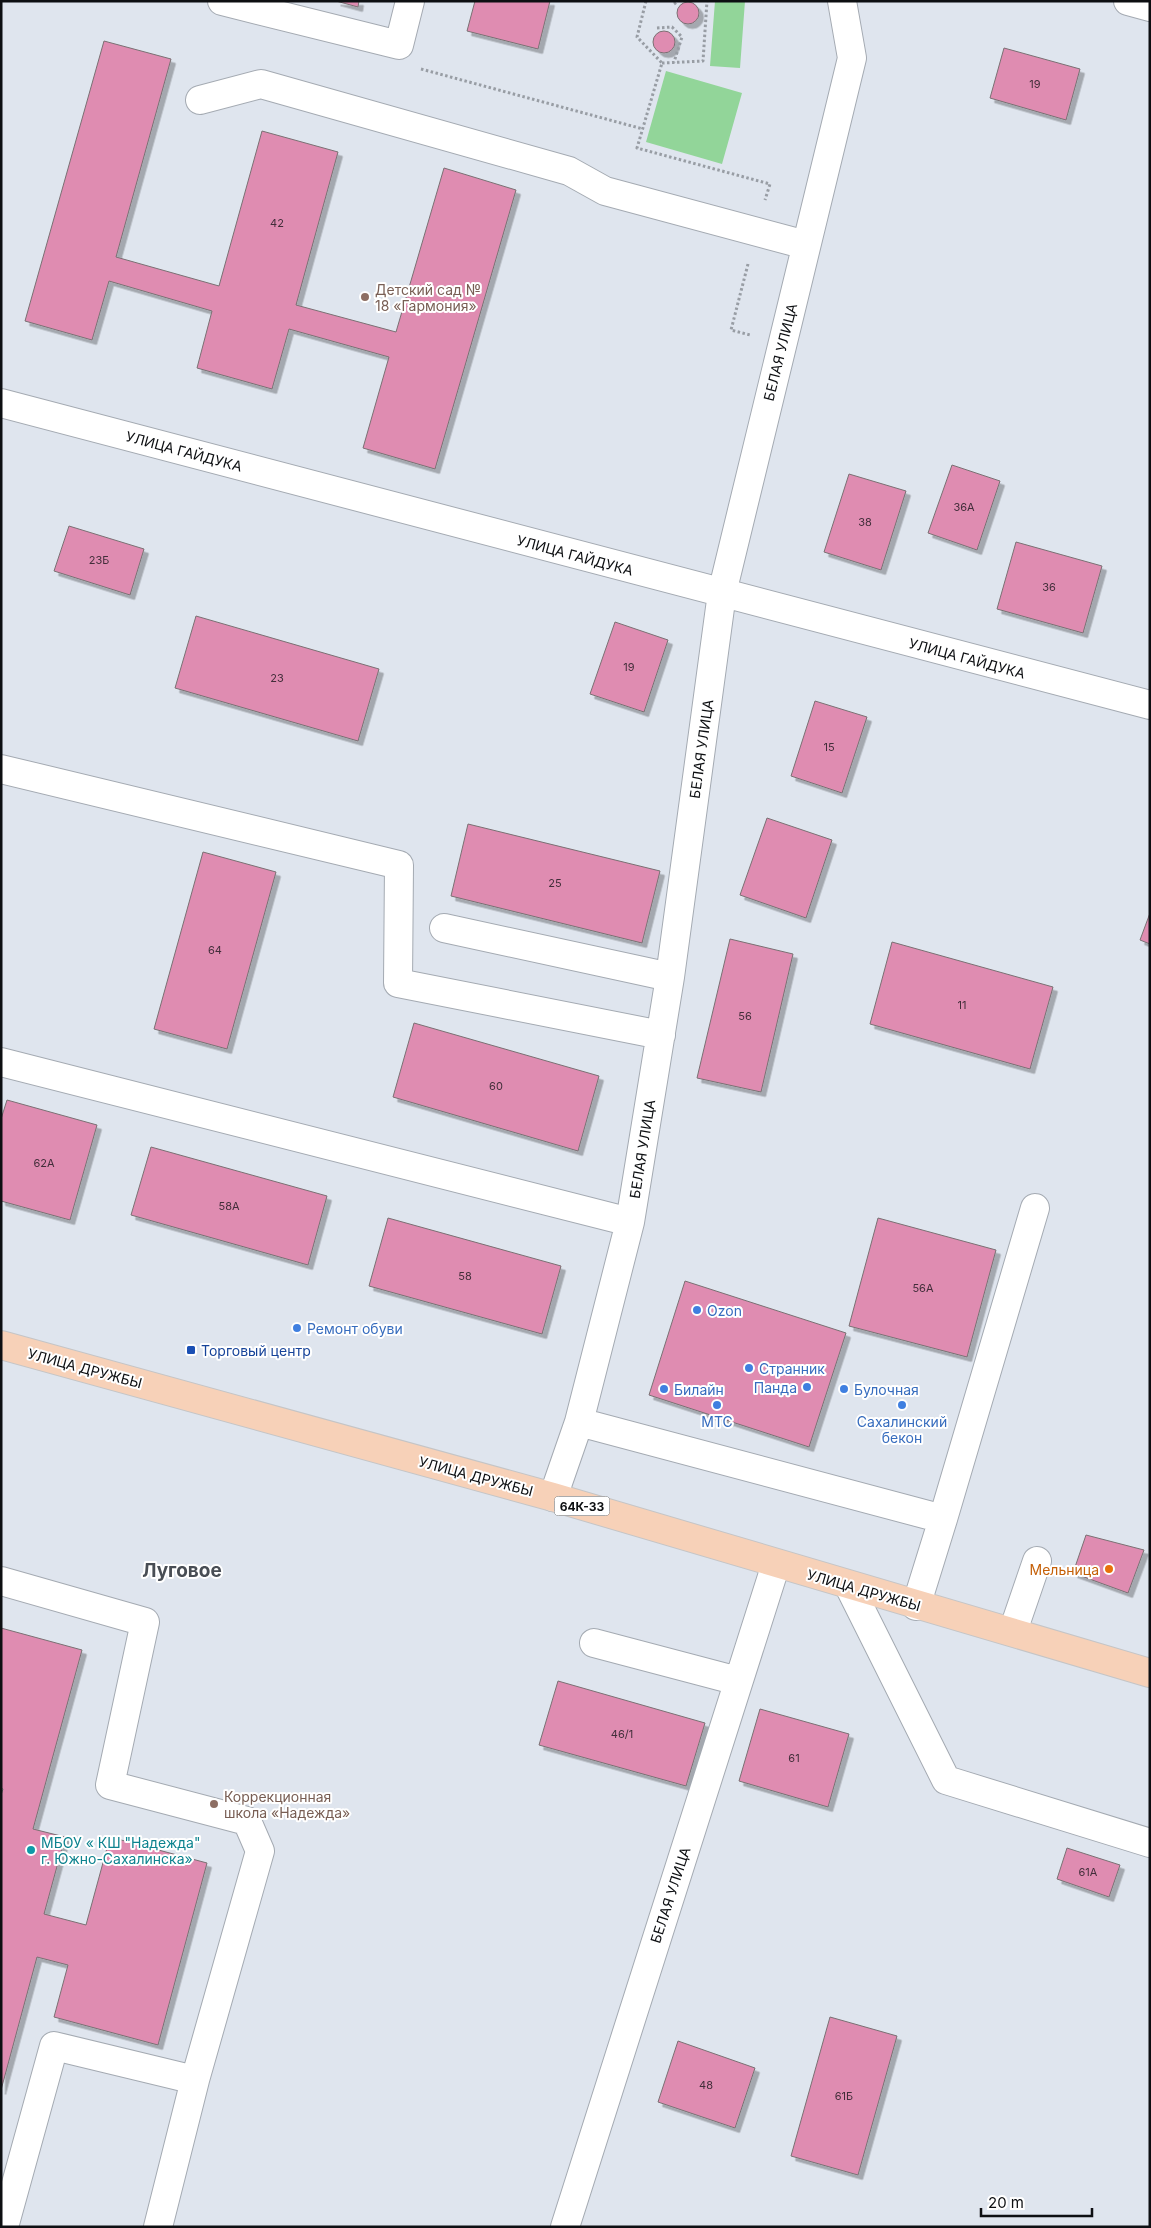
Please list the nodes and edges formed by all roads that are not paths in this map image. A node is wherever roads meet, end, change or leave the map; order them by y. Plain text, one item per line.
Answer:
1 (222, 1) edge
2 (410, 1) edge
3 (842, 1) edge
4 (1128, 1) edge
5 (1150, 7) edge
6 (200, 100) dead end
7 (806, 245) junction
8 (1, 403) edge
9 (722, 593) junction
10 (1150, 706) edge
11 (1, 769) edge
12 (444, 928) dead end
13 (670, 977) junction
14 (661, 1035) junction
15 (1, 1062) edge
16 (1035, 1208) dead end
17 (630, 1222) junction
18 (1, 1345) edge
19 (578, 1422) junction
20 (553, 1497) junction
21 (943, 1519) junction
22 (1037, 1561) dead end
23 (776, 1564) junction
24 (1, 1581) edge
25 (849, 1586) junction
26 (916, 1606) junction
27 (1013, 1631) junction
28 (594, 1643) dead end
29 (1150, 1673) edge
30 (738, 1681) junction
31 (1150, 1843) edge
32 (195, 2080) junction
33 (4, 2227) edge
34 (158, 2227) edge
35 (565, 2227) edge

1 - 2 street
3 - 7 street, БЕЛАЯ УЛИЦА
4 - 5 street
6 - 7 street
7 - 9 street, БЕЛАЯ УЛИЦА
8 - 9 street, УЛИЦА ГАЙДУКА
9 - 10 street, УЛИЦА ГАЙДУКА
9 - 13 street, БЕЛАЯ УЛИЦА
11 - 14 street
12 - 13 street
13 - 14 street, БЕЛАЯ УЛИЦА
14 - 17 street, БЕЛАЯ УЛИЦА
15 - 17 street
16 - 21 street
17 - 19 street, БЕЛАЯ УЛИЦА
18 - 20 main road, УЛИЦА ДРУЖБЫ / 64К-33
19 - 20 street, БЕЛАЯ УЛИЦА
19 - 21 street
20 - 23 main road, УЛИЦА ДРУЖБЫ / 64К-33
21 - 26 street
22 - 27 street
23 - 25 main road, УЛИЦА ДРУЖБЫ / 64К-33
23 - 30 street, БЕЛАЯ УЛИЦА
24 - 32 street
25 - 26 main road, УЛИЦА ДРУЖБЫ / 64К-33
25 - 31 street
26 - 27 main road, УЛИЦА ДРУЖБЫ / 64К-33
27 - 29 main road, УЛИЦА ДРУЖБЫ / 64К-33
28 - 30 street
30 - 35 street, БЕЛАЯ УЛИЦА
32 - 33 street
32 - 34 street

